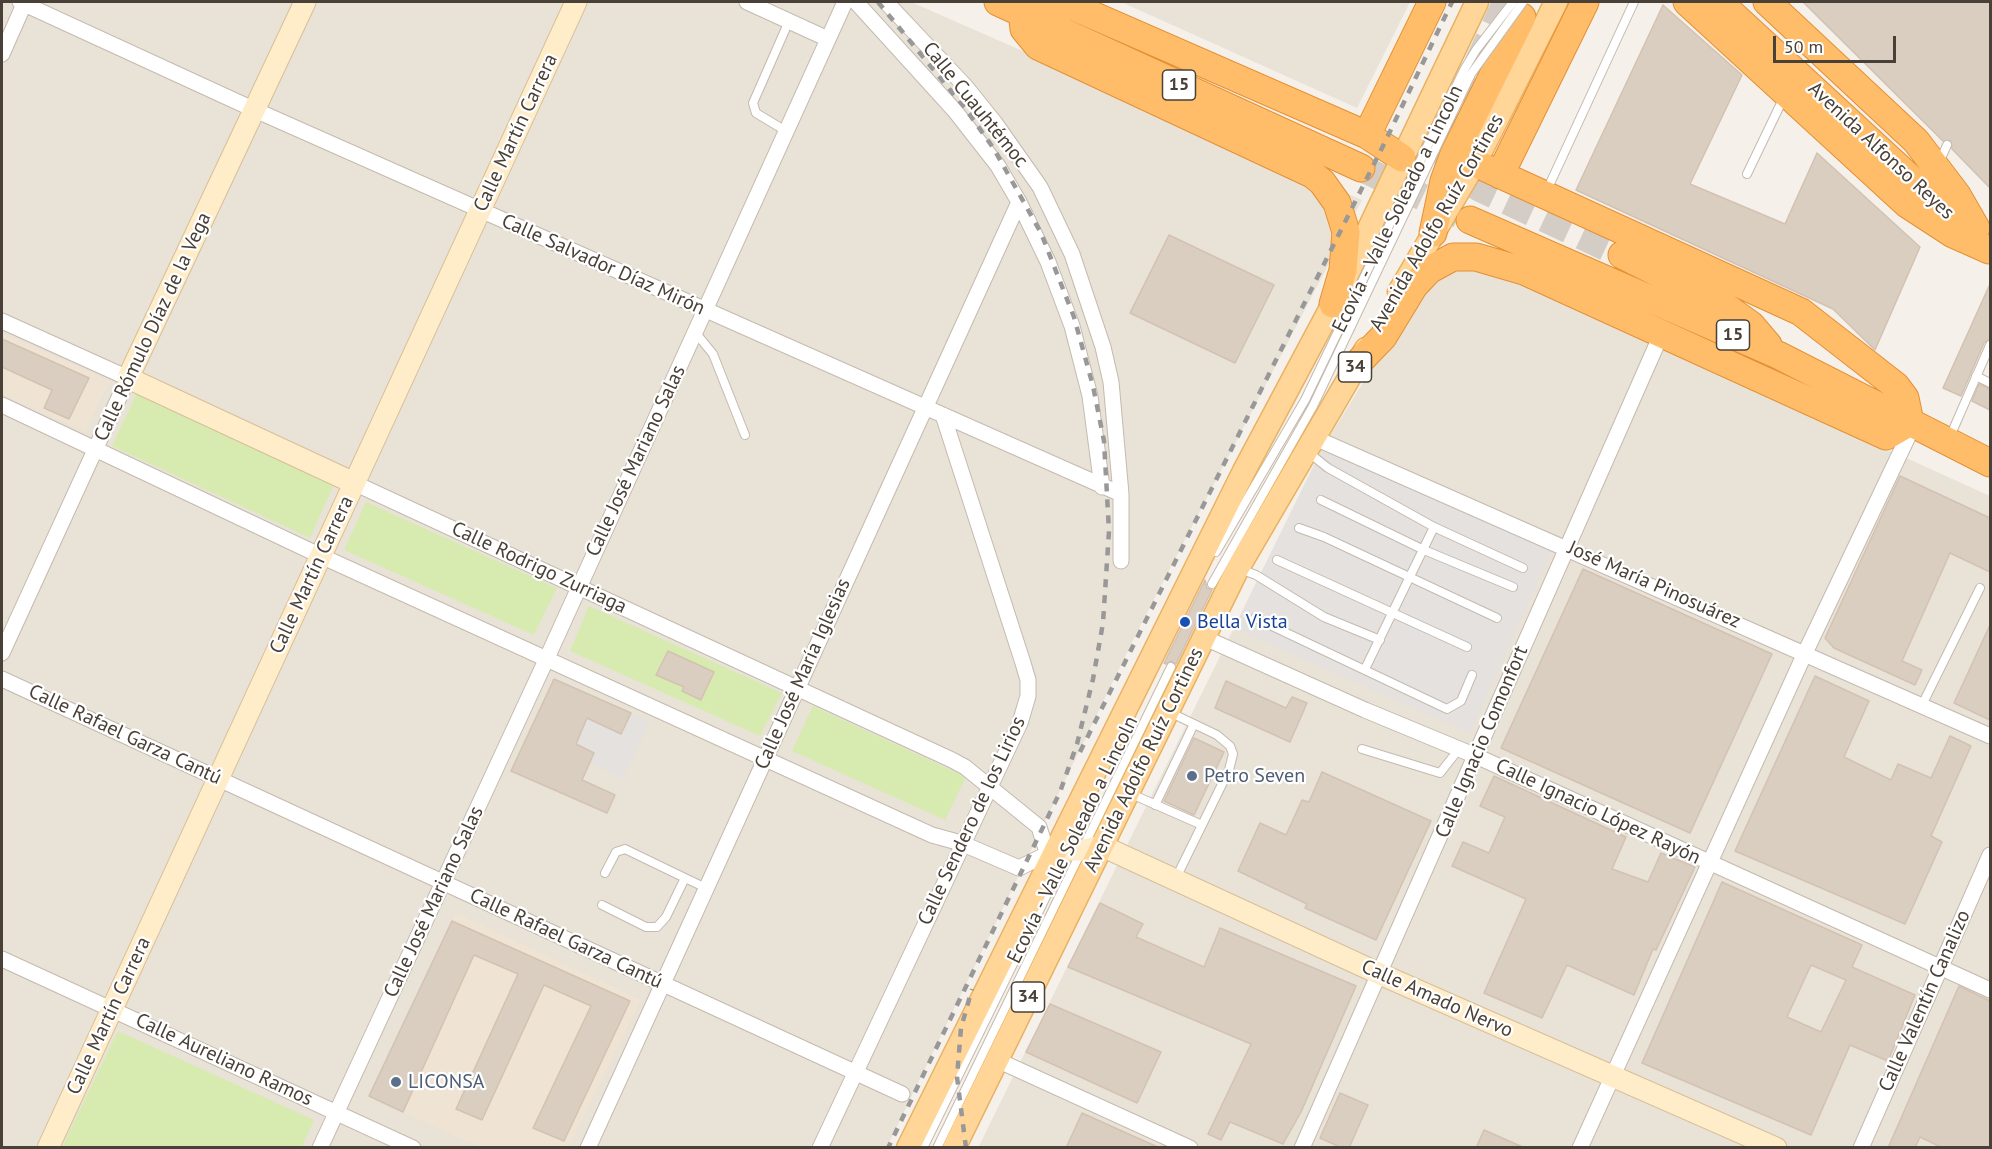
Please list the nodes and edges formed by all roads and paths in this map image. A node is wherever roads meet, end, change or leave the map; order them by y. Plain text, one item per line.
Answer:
1 (24, 2) edge
2 (305, 2) edge
3 (576, 2) edge
4 (747, 2) edge
5 (845, 2) edge
6 (856, 2) edge
7 (886, 2) edge
8 (1432, 2) edge
9 (1477, 2) edge
10 (1556, 2) edge
11 (1585, 2) edge
12 (1634, 2) edge
13 (1687, 2) edge
14 (1719, 2) edge
15 (1767, 2) edge
16 (1015, 6) edge
17 (1519, 7) edge
18 (789, 21) junction
19 (828, 39) junction
20 (2, 54) edge
21 (1786, 94) junction
22 (255, 110) junction
23 (786, 131) junction
24 (1367, 135) junction
25 (1402, 158) junction
26 (1475, 163) junction
27 (1361, 168) tunnel mouth
28 (1748, 174) dead end
29 (1500, 175) junction
30 (1544, 197) junction
31 (1018, 202) junction
32 (481, 210) junction
33 (1470, 220) tunnel mouth
34 (1433, 233) junction
35 (1990, 251) edge
36 (1622, 255) tunnel mouth
37 (1333, 304) junction
38 (705, 310) junction
39 (2, 321) edge
40 (695, 332) junction
41 (1661, 335) junction
42 (1990, 345) edge
43 (1778, 355) junction
44 (1357, 364) junction
45 (1976, 376) junction
46 (128, 378) junction
47 (1990, 383) edge
48 (2, 405) edge
49 (925, 407) junction
50 (942, 415) junction
51 (1912, 423) junction
52 (745, 435) dead end
53 (1948, 440) junction
54 (1311, 445) junction
55 (96, 448) junction
56 (1990, 463) edge
57 (354, 483) junction
58 (1102, 487) junction
59 (1121, 494) junction
60 (1321, 500) dead end
61 (1434, 527) junction
62 (1299, 528) dead end
63 (1565, 546) junction
64 (1424, 550) junction
65 (321, 556) junction
66 (1212, 558) dead end
67 (1277, 560) dead end
68 (1121, 561) dead end
69 (1206, 568) dead end
70 (1238, 568) junction
71 (1523, 568) dead end
72 (1200, 578) dead end
73 (1409, 580) junction
74 (1212, 584) dead end
75 (579, 587) junction
76 (1513, 587) dead end
77 (1980, 588) dead end
78 (1395, 612) junction
79 (1255, 618) dead end
80 (1497, 618) dead end
81 (1205, 638) junction
82 (1380, 640) junction
83 (1467, 647) dead end
84 (2, 653) edge
85 (1805, 653) junction
86 (547, 658) junction
87 (1160, 661) dead end
88 (1171, 667) dead end
89 (1365, 669) junction
90 (1472, 675) dead end
91 (2, 679) edge
92 (797, 686) junction
93 (1139, 703) dead end
94 (1922, 705) junction
95 (1168, 712) junction
96 (1194, 724) junction
97 (1990, 736) edge
98 (1362, 749) dead end
99 (1459, 749) junction
100 (1476, 756) junction
101 (765, 759) junction
102 (219, 778) junction
103 (988, 786) junction
104 (1128, 792) junction
105 (1155, 804) junction
106 (1089, 808) dead end
107 (1202, 825) junction
108 (961, 843) junction
109 (1071, 850) junction
110 (1990, 855) edge
111 (1708, 863) junction
112 (605, 873) dead end
113 (685, 878) junction
114 (1175, 879) junction
115 (443, 882) junction
116 (706, 888) junction
117 (602, 905) dead end
118 (2, 958) edge
119 (1939, 967) junction
120 (1380, 974) junction
121 (662, 984) junction
122 (1990, 990) edge
123 (112, 1008) junction
124 (997, 1060) junction
125 (855, 1071) junction
126 (1611, 1076) junction
127 (902, 1094) dead end
128 (337, 1112) junction
129 (952, 1147) edge
130 (48, 1148) edge
131 (320, 1148) edge
132 (413, 1148) edge
133 (588, 1148) edge
134 (820, 1148) edge
135 (908, 1148) edge
136 (923, 1148) edge
137 (1190, 1148) edge
138 (1302, 1148) edge
139 (1580, 1148) edge
140 (1776, 1148) edge
141 (1861, 1148) edge

1 - 20 street
1 - 22 street, Calle Salvador Díaz Mirón
2 - 22 street, Calle Rómulo Díaz de la Vega
3 - 32 street, Calle Martín Carrera
4 - 18 street
5 - 19 street, Calle José Mariano Salas
6 - 31 street, Calle Cuauhtémoc
7 - 59 street, Calle Cuauhtémoc
8 - 24 highway
9 - 25 main road, Avenida Adolfo Ruíz Cortines / 34
10 - 26 main road, Avenida Adolfo Ruíz Cortines / 34
11 - 29 highway
12 - 30 lane
13 - 21 highway
14 - 35 highway, Avenida Alfonso Reyes
15 - 35 highway
16 - 24 highway
16 - 27 highway, 15
16 - 37 highway
17 - 34 highway
17 - 66 lane, Ecovía - Valle Soleado a Lincoln, bridge
17 - 74 lane, bridge
18 - 19 street
18 - 23 lane
19 - 23 street, Calle José Mariano Salas
21 - 28 lane
21 - 35 highway
22 - 32 street, Calle Salvador Díaz Mirón
22 - 46 street, Calle Rómulo Díaz de la Vega
23 - 38 street, Calle José Mariano Salas
24 - 25 highway
25 - 37 main road, Avenida Adolfo Ruíz Cortines / 34
26 - 29 highway
26 - 34 main road, Avenida Adolfo Ruíz Cortines / 34
29 - 30 highway
30 - 51 highway
31 - 49 street, Calle José María Iglesias
31 - 58 street, Calle Cuauhtémoc
32 - 38 street, Calle Salvador Díaz Mirón
32 - 57 street, Calle Martín Carrera
33 - 43 highway, 15
34 - 44 main road, Avenida Adolfo Ruíz Cortines / 34
36 - 43 highway
37 - 109 main road, Avenida Adolfo Ruíz Cortines / 34
38 - 40 street, Calle José Mariano Salas
38 - 49 street, Calle Salvador Díaz Mirón
39 - 46 street, Calle Rodrigo Zurriaga
40 - 52 lane
40 - 75 street, Calle José Mariano Salas
41 - 44 highway
41 - 51 highway
41 - 63 street, Calle Ignacio Comonfort
42 - 45 lane
43 - 51 highway, 15
44 - 54 main road, Avenida Adolfo Ruíz Cortines / 34
45 - 47 lane
45 - 53 lane
46 - 55 street, Calle Rómulo Díaz de la Vega
46 - 57 street, Calle Rodrigo Zurriaga
48 - 55 street
49 - 50 street, Calle Salvador Díaz Mirón
49 - 92 street, Calle José María Iglesias
50 - 58 street, Calle Salvador Díaz Mirón
50 - 103 street, Calle Sendero de los Lirios
51 - 53 highway, 15
51 - 85 street
53 - 56 highway, 15
54 - 61 lane
54 - 63 street, José María Pinosuárez
54 - 70 main road, Avenida Adolfo Ruíz Cortines / 34
55 - 65 street
55 - 84 street, Calle Rómulo Díaz de la Vega
57 - 65 street, Calle Martín Carrera
57 - 75 street, Calle Rodrigo Zurriaga
58 - 59 street, Calle Salvador Díaz Mirón
59 - 68 street, Calle Cuauhtémoc
60 - 64 lane
61 - 64 lane
61 - 71 lane
62 - 73 lane
63 - 85 street, José María Pinosuárez
63 - 100 street, Calle Ignacio Comonfort
64 - 73 lane
64 - 76 lane
65 - 86 street
65 - 102 street, Calle Martín Carrera
67 - 78 lane
69 - 72 lane
70 - 81 main road, Avenida Adolfo Ruíz Cortines / 34
70 - 82 lane
73 - 78 lane
73 - 80 lane
75 - 86 street, Calle José Mariano Salas
75 - 92 street, Calle Rodrigo Zurriaga
77 - 94 lane
78 - 82 lane
78 - 83 lane
79 - 89 lane
81 - 95 main road, Avenida Adolfo Ruíz Cortines / 34
81 - 99 street, Calle Ignacio López Rayón
82 - 89 lane
85 - 94 street, José María Pinosuárez
85 - 111 street
86 - 101 street
86 - 115 street, Calle José Mariano Salas
87 - 93 lane, Ecovía - Valle Soleado a Lincoln
88 - 109 lane
89 - 90 lane
91 - 102 street, Calle Rafael Garza Cantú
92 - 101 street, Calle José María Iglesias
92 - 103 street, Calle Rodrigo Zurriaga
94 - 97 street, José María Pinosuárez
95 - 96 lane
95 - 104 main road, Avenida Adolfo Ruíz Cortines / 34
96 - 105 lane
96 - 107 lane
98 - 99 lane
99 - 100 street, Calle Ignacio López Rayón
100 - 111 street, Calle Ignacio López Rayón
100 - 120 street, Calle Ignacio Comonfort
101 - 108 street
101 - 116 street, Calle José María Iglesias
102 - 115 street, Calle Rafael Garza Cantú
102 - 123 street, Calle Martín Carrera
103 - 108 street, Calle Sendero de los Lirios
103 - 109 street, Calle Rodrigo Zurriaga
104 - 105 lane
104 - 109 main road, Avenida Adolfo Ruíz Cortines / 34
105 - 107 lane
106 - 109 lane, Ecovía - Valle Soleado a Lincoln
107 - 114 lane
108 - 109 street
108 - 125 street, Calle Sendero de los Lirios
109 - 114 street, Calle Amado Nervo
109 - 124 main road, Avenida Adolfo Ruíz Cortines / 34
109 - 129 lane
109 - 135 main road, Avenida Adolfo Ruíz Cortines / 34
109 - 136 lane, Ecovía - Valle Soleado a Lincoln
110 - 119 street, Calle Valentín Canalizo
111 - 119 street, Calle Ignacio López Rayón
111 - 126 street
112 - 113 lane
113 - 116 lane
113 - 117 lane
114 - 120 street, Calle Amado Nervo
115 - 121 street, Calle Rafael Garza Cantú
115 - 128 street, Calle José Mariano Salas
116 - 121 street, Calle José María Iglesias
118 - 123 street, Calle Aureliano Ramos
119 - 122 street, Calle Ignacio López Rayón
119 - 141 street, Calle Valentín Canalizo
120 - 126 street, Calle Amado Nervo
120 - 138 street, Calle Ignacio Comonfort
121 - 125 street, Calle Rafael Garza Cantú
121 - 133 street, Calle José María Iglesias
123 - 128 street, Calle Aureliano Ramos
123 - 130 street, Calle Martín Carrera
124 - 129 main road, Avenida Adolfo Ruíz Cortines / 34
124 - 137 street
125 - 127 street, Calle Rafael Garza Cantú
125 - 134 street, Calle Sendero de los Lirios
126 - 139 street
126 - 140 street, Calle Amado Nervo
128 - 131 street, Calle José Mariano Salas
128 - 132 street, Calle Aureliano Ramos

